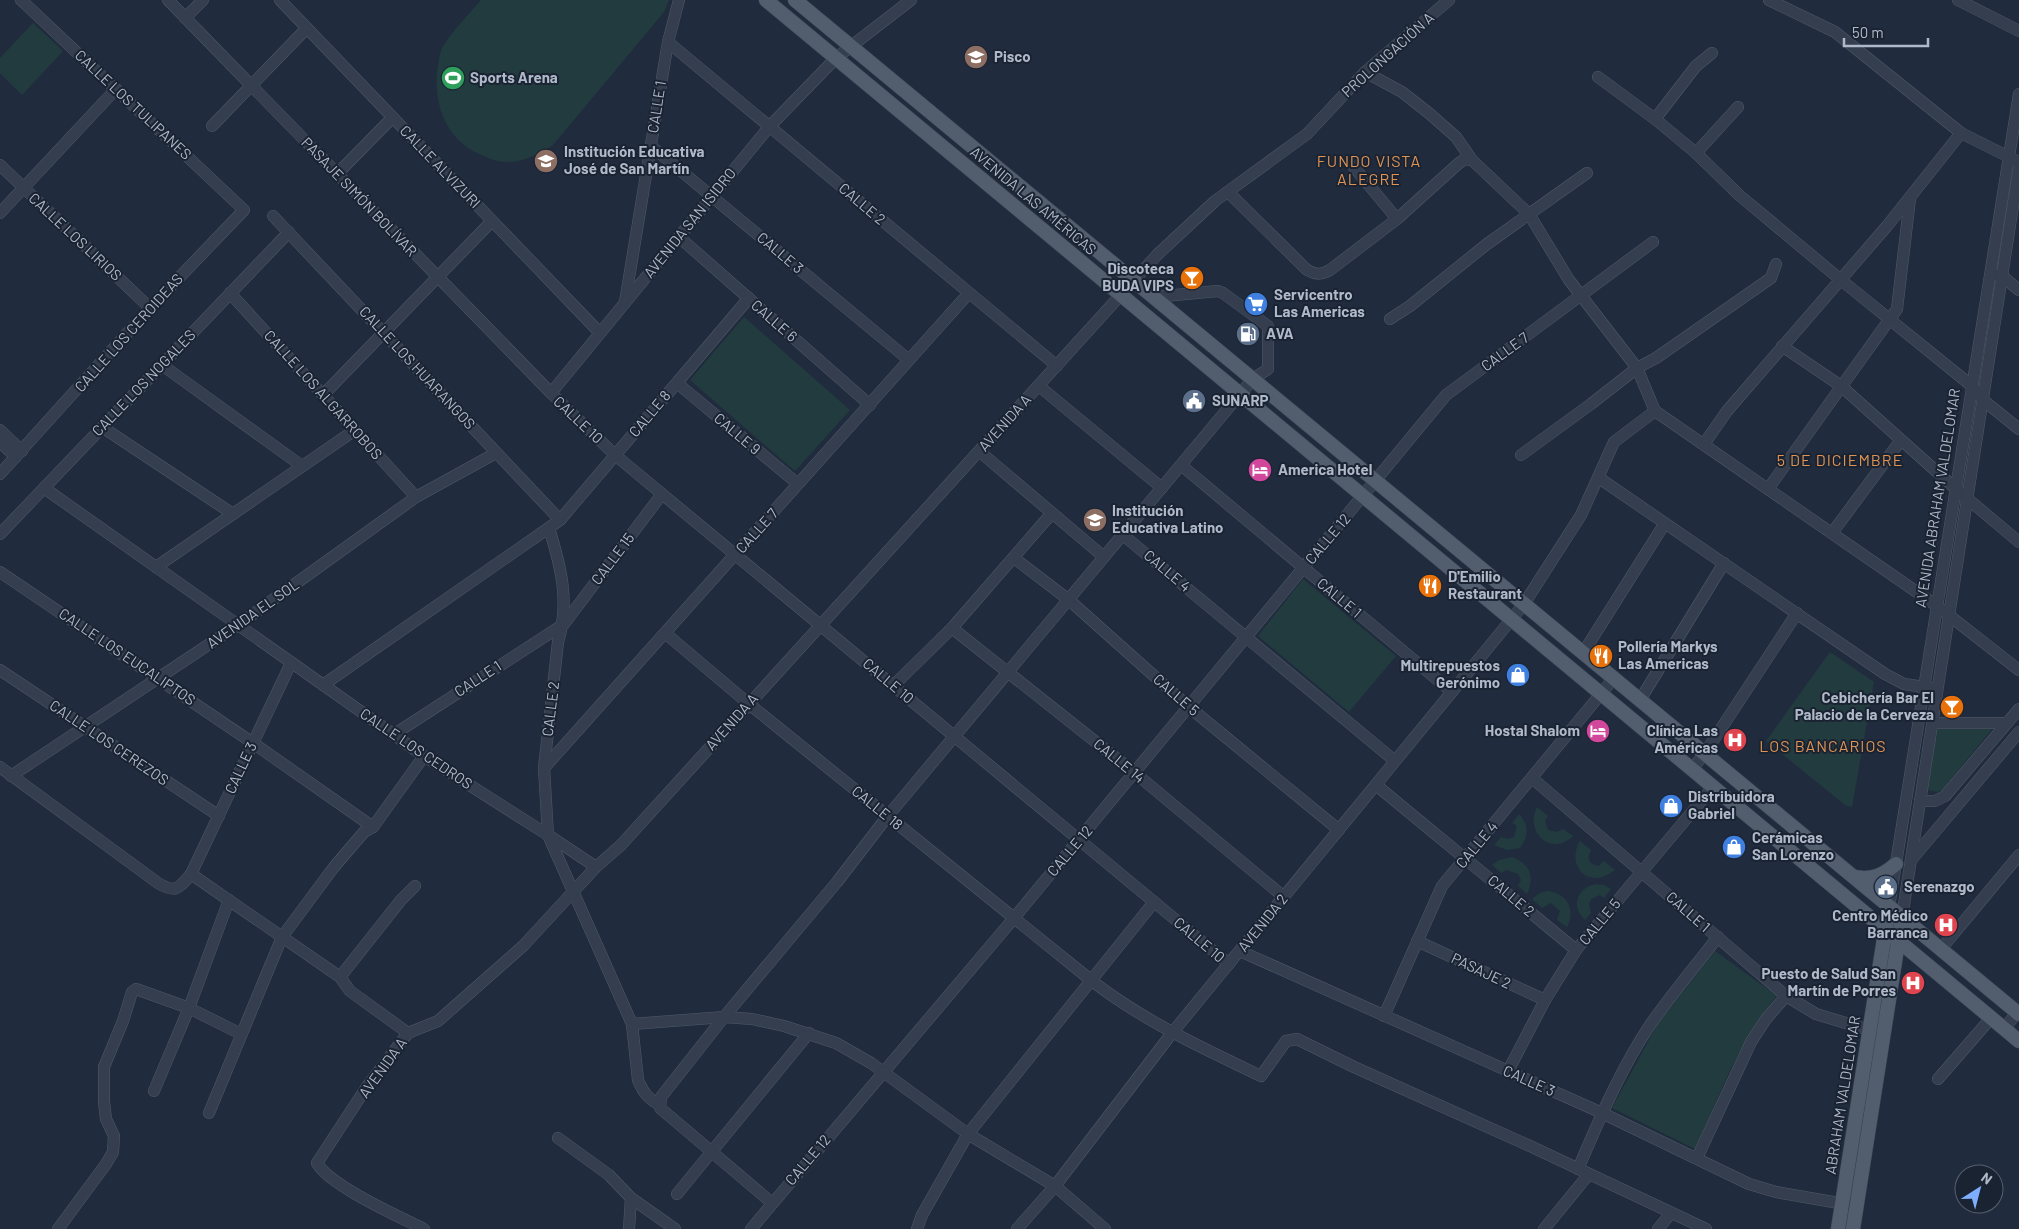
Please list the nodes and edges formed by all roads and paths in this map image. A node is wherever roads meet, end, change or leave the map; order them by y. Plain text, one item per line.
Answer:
1 (21, 0) edge
2 (168, 0) edge
3 (203, 0) edge
4 (280, 0) edge
5 (680, 0) edge
6 (766, 0) edge
7 (795, 0) edge
8 (911, 0) edge
9 (1449, 0) edge
10 (1769, 0) edge
11 (1958, 0) edge
12 (185, 18) junction
13 (307, 28) junction
14 (2019, 32) edge
15 (668, 42) junction
16 (851, 46) junction
17 (1712, 53) dead end
18 (836, 58) junction
19 (1365, 72) junction
20 (1598, 78) dead end
21 (251, 86) junction
22 (116, 89) junction
23 (2019, 94) edge
24 (1738, 107) dead end
25 (392, 118) junction
26 (1655, 119) junction
27 (212, 126) dead end
28 (769, 127) junction
29 (1961, 133) junction
30 (2019, 140) edge
31 (651, 146) junction
32 (1696, 153) junction
33 (1472, 160) junction
34 (2015, 164) edge
35 (0, 165) edge
36 (1353, 166) dead end
37 (1587, 173) dead end
38 (337, 174) junction
39 (24, 188) junction
40 (1228, 192) junction
41 (712, 197) junction
42 (1910, 197) junction
43 (244, 210) joint
44 (0, 213) edge
45 (1529, 214) junction
46 (273, 216) dead end
47 (1397, 219) junction
48 (492, 222) junction
49 (289, 232) junction
50 (679, 237) junction
51 (1653, 242) dead end
52 (1776, 264) dead end
53 (1990, 274) junction
54 (2002, 276) junction
55 (438, 277) junction
56 (1841, 280) junction
57 (1134, 281) junction
58 (2019, 290) edge
59 (230, 293) junction
60 (969, 294) junction
61 (1581, 295) junction
62 (1121, 296) junction
63 (749, 298) junction
64 (1154, 298) junction
65 (624, 304) junction
66 (150, 308) junction
67 (1390, 319) dead end
68 (1889, 320) junction
69 (383, 333) junction
70 (600, 333) junction
71 (1782, 346) junction
72 (909, 360) junction
73 (162, 365) junction
74 (1057, 366) junction
75 (1637, 368) junction
76 (1253, 379) junction
77 (677, 383) junction
78 (1039, 386) junction
79 (1841, 386) junction
80 (1972, 386) junction
81 (551, 393) junction
82 (1240, 394) junction
83 (323, 395) junction
84 (1983, 400) junction
85 (870, 404) junction
86 (1655, 411) junction
87 (1292, 412) junction
88 (102, 427) junction
89 (1281, 427) junction
90 (2019, 429) edge
91 (0, 430) edge
92 (355, 430) junction
93 (1901, 440) junction
94 (0, 442) edge
95 (1704, 444) junction
96 (980, 451) junction
97 (496, 453) junction
98 (19, 454) junction
99 (615, 455) junction
100 (1521, 455) dead end
101 (1349, 459) junction
102 (1181, 465) junction
103 (302, 466) junction
104 (0, 474) edge
105 (1337, 474) junction
106 (1599, 478) junction
107 (1376, 481) junction
108 (798, 484) junction
109 (44, 488) junction
110 (1162, 488) junction
111 (1768, 489) junction
112 (1956, 490) junction
113 (662, 494) junction
114 (1364, 496) junction
115 (416, 497) junction
116 (1967, 499) junction
117 (1052, 513) junction
118 (233, 514) junction
119 (560, 520) junction
120 (1665, 523) junction
121 (550, 528) junction
122 (1832, 533) junction
123 (0, 534) edge
124 (1123, 535) junction
125 (2019, 542) edge
126 (735, 554) junction
127 (1104, 557) junction
128 (1014, 558) junction
129 (1724, 564) junction
130 (156, 567) junction
131 (1304, 568) junction
132 (0, 572) edge
133 (1069, 600) junction
134 (1524, 604) junction
135 (1937, 606) junction
136 (1797, 613) junction
137 (1949, 615) junction
138 (1512, 619) junction
139 (564, 624) junction
140 (238, 625) junction
141 (820, 626) junction
142 (952, 628) junction
143 (665, 633) junction
144 (1247, 638) junction
145 (1583, 653) junction
146 (291, 663) junction
147 (0, 670) edge
148 (2019, 670) edge
149 (1009, 674) junction
150 (1614, 678) junction
151 (158, 679) junction
152 (323, 685) junction
153 (894, 686) junction
154 (1924, 687) junction
155 (1938, 689) junction
156 (1452, 692) junction
157 (1602, 693) junction
158 (1640, 700) junction
159 (749, 704) junction
160 (1189, 707) junction
161 (2019, 709) edge
162 (1932, 723) junction
163 (2007, 724) junction
164 (85, 727) junction
165 (2019, 732) edge
166 (393, 735) junction
167 (955, 737) junction
168 (253, 742) junction
169 (1705, 753) junction
170 (424, 756) junction
171 (1395, 761) junction
172 (0, 767) edge
173 (544, 768) junction
174 (1692, 769) junction
175 (1135, 773) junction
176 (11, 776) junction
177 (1532, 778) junction
178 (1376, 785) junction
179 (1714, 786) junction
180 (1920, 801) junction
181 (218, 816) junction
182 (887, 817) junction
183 (373, 827) junction
184 (1338, 830) junction
185 (548, 835) junction
186 (1079, 840) junction
187 (2019, 856) edge
188 (1466, 858) junction
189 (1911, 860) junction
190 (1896, 864) junction
191 (596, 867) junction
192 (1642, 872) junction
193 (191, 874) junction
194 (1854, 877) junction
195 (415, 886) dead end
196 (574, 891) junction
197 (1284, 897) junction
198 (229, 900) junction
199 (1154, 902) junction
200 (1890, 907) junction
201 (1902, 917) junction
202 (1014, 918) junction
203 (1885, 931) junction
204 (282, 937) junction
205 (1718, 937) junction
206 (1417, 941) junction
207 (1898, 941) junction
208 (1941, 949) junction
209 (1576, 950) junction
210 (1240, 951) junction
211 (1229, 964) junction
212 (340, 977) junction
213 (1092, 981) junction
214 (1786, 996) junction
215 (1545, 1000) junction
216 (189, 1008) junction
217 (2018, 1012) edge
218 (1384, 1016) junction
219 (724, 1017) junction
220 (1990, 1018) junction
221 (632, 1024) junction
222 (1863, 1028) junction
223 (2004, 1029) junction
224 (408, 1033) junction
225 (809, 1033) junction
226 (1172, 1033) junction
227 (241, 1034) junction
228 (2019, 1041) edge
229 (1508, 1071) junction
230 (883, 1072) junction
231 (1938, 1079) dead end
232 (1860, 1089) junction
233 (154, 1091) dead end
234 (1874, 1091) junction
235 (660, 1105) junction
236 (1602, 1113) junction
237 (209, 1114) dead end
238 (1854, 1129) junction
239 (1868, 1131) junction
240 (968, 1134) junction
241 (558, 1138) dead end
242 (712, 1152) junction
243 (1697, 1158) junction
244 (1578, 1169) junction
245 (1589, 1174) junction
246 (1055, 1186) junction
247 (677, 1194) dead end
248 (631, 1198) junction
249 (772, 1202) junction
250 (1842, 1203) junction
251 (1856, 1206) junction
252 (1671, 1213) junction
253 (58, 1229) edge
254 (424, 1229) edge
255 (629, 1229) edge
256 (675, 1229) edge
257 (751, 1229) edge
258 (917, 1229) edge
259 (1017, 1229) edge
260 (1104, 1229) edge
261 (1544, 1229) edge
262 (1658, 1229) edge
263 (1706, 1229) edge
264 (1838, 1229) edge
265 (1853, 1229) edge

1 - 22 street, CALLE LOS TULIPANES
2 - 12 street, PASAJE SIMÓN BOLÍVAR
3 - 12 street
4 - 13 street, CALLE ALVIZURI
5 - 15 street, CALLE 1
6 - 18 main road, AVENIDA LAS AMÉRICAS
7 - 16 main road, AVENIDA LAS AMÉRICAS
8 - 16 street
9 - 19 street, PROLONGACIÓN A
10 - 29 street
11 - 14 street
12 - 21 street, PASAJE SIMÓN BOLÍVAR
13 - 21 street
13 - 25 street, CALLE ALVIZURI
15 - 28 street, CALLE 2
15 - 31 street, CALLE 1
16 - 18 street, AVENIDA SAN ISIDRO
16 - 57 main road, AVENIDA LAS AMÉRICAS
17 - 26 street
18 - 28 street, AVENIDA SAN ISIDRO
18 - 62 main road, AVENIDA LAS AMÉRICAS
19 - 33 street
19 - 40 street, PROLONGACIÓN A
20 - 26 street
21 - 27 street
21 - 38 street, PASAJE SIMÓN BOLÍVAR
22 - 39 street
22 - 43 street, CALLE LOS TULIPANES
23 - 34 street, AVENIDA ABRAHAM VALDELOMAR
24 - 32 street
25 - 38 street
25 - 48 street, CALLE ALVIZURI
26 - 32 street
28 - 41 street, AVENIDA SAN ISIDRO
28 - 60 street, CALLE 2
29 - 34 street
29 - 42 street
30 - 34 street
31 - 41 street, CALLE 3
31 - 65 street, CALLE 1
32 - 56 street
33 - 45 street
33 - 47 street
34 - 53 street, AVENIDA ABRAHAM VALDELOMAR
34 - 54 street, AVENIDA ABRAHAM VALDELOMAR
35 - 39 street, CALLE LOS LIRIOS
36 - 47 street
37 - 45 street
38 - 55 street, PASAJE SIMÓN BOLÍVAR
39 - 44 street
39 - 66 street, CALLE LOS LIRIOS
40 - 47 street
40 - 57 street, AVENIDA A
41 - 50 street, AVENIDA SAN ISIDRO
41 - 72 street, CALLE 3
42 - 56 street
42 - 68 street
43 - 66 street, CALLE LOS CEROIDEAS
45 - 61 street
45 - 67 street
46 - 49 street, CALLE LOS HUARANGOS
48 - 55 street
48 - 70 street, CALLE ALVIZURI
49 - 59 street, CALLE LOS NOGALES
49 - 69 street, CALLE LOS HUARANGOS
50 - 63 street, CALLE 6
50 - 65 street, AVENIDA SAN ISIDRO
51 - 61 street, CALLE 7
52 - 75 street
53 - 54 street
53 - 80 street, AVENIDA ABRAHAM VALDELOMAR
54 - 58 street
54 - 84 street, AVENIDA ABRAHAM VALDELOMAR
55 - 69 street
55 - 81 street, PASAJE SIMÓN BOLÍVAR
56 - 68 street
56 - 71 street
57 - 62 street, AVENIDA A
57 - 64 main road, AVENIDA LAS AMÉRICAS
59 - 73 street, CALLE LOS NOGALES
59 - 83 street, CALLE LOS ALGARROBOS
60 - 72 street, CALLE 7
60 - 74 street, CALLE 2
61 - 75 street
61 - 107 street, CALLE 7
62 - 74 street, AVENIDA A
62 - 82 main road, AVENIDA LAS AMÉRICAS
63 - 77 street, CALLE 8
63 - 85 street, CALLE 6
64 - 76 main road, AVENIDA LAS AMÉRICAS
64 - 76 street
65 - 70 street, AVENIDA SAN ISIDRO
66 - 98 street, CALLE LOS CEROIDEAS
68 - 79 street
68 - 80 street
69 - 83 street
69 - 97 street, CALLE LOS HUARANGOS
70 - 81 street, AVENIDA SAN ISIDRO
71 - 79 street
71 - 95 street
72 - 85 street, CALLE 7
73 - 88 street, CALLE LOS NOGALES
73 - 103 street
74 - 78 street, AVENIDA A
75 - 86 street
75 - 100 street
76 - 82 street
76 - 87 main road, AVENIDA LAS AMÉRICAS
77 - 99 street, CALLE 8
77 - 108 street, CALLE 9
78 - 96 street, AVENIDA A
78 - 110 street
79 - 93 street
79 - 111 street
80 - 84 street
80 - 112 street, AVENIDA ABRAHAM VALDELOMAR
81 - 99 street, CALLE 10
82 - 89 main road, AVENIDA LAS AMÉRICAS
82 - 102 street
83 - 92 street, CALLE LOS ALGARROBOS
84 - 90 street
84 - 116 street, AVENIDA ABRAHAM VALDELOMAR
85 - 108 street, CALLE 7
86 - 95 street
86 - 106 street, AVENIDA 2
87 - 89 main road
87 - 101 main road, AVENIDA LAS AMÉRICAS
88 - 109 street, CALLE LOS NOGALES
88 - 118 street
89 - 105 main road, AVENIDA LAS AMÉRICAS
91 - 98 street
92 - 103 street
92 - 115 street, CALLE LOS ALGARROBOS
93 - 112 street
93 - 122 street
94 - 98 street
95 - 111 street
96 - 117 street
96 - 141 street, AVENIDA A
97 - 115 street, AVENIDA EL SOL
97 - 119 street, CALLE LOS HUARANGOS
98 - 104 street, CALLE LOS CEROIDEAS
99 - 113 street, CALLE 10
99 - 119 street, CALLE 8
101 - 105 main road
101 - 107 main road, AVENIDA LAS AMÉRICAS
102 - 110 street
102 - 131 street, CALLE 1
103 - 118 street
105 - 114 main road, AVENIDA LAS AMÉRICAS
106 - 120 street
106 - 134 street, AVENIDA 2
107 - 114 street, CALLE 7
107 - 134 main road, AVENIDA LAS AMÉRICAS
108 - 126 street, CALLE 7
109 - 123 street, CALLE LOS NOGALES
109 - 130 street, CALLE LOS CEDROS
110 - 124 street
111 - 122 street
112 - 116 street
112 - 135 street, AVENIDA ABRAHAM VALDELOMAR
113 - 126 street, CALLE 10
113 - 139 street, CALLE 15
114 - 131 street, CALLE 12
114 - 138 main road, AVENIDA LAS AMÉRICAS
115 - 140 street, AVENIDA EL SOL
116 - 125 street
116 - 137 street, AVENIDA ABRAHAM VALDELOMAR
117 - 127 street
117 - 128 street
118 - 130 street
119 - 121 street, CALLE 8
120 - 129 street
120 - 145 street
121 - 139 street, CALLE 2
121 - 152 street, CALLE 8
122 - 135 street
124 - 127 street
124 - 144 street, CALLE 4
126 - 141 street, CALLE 10
126 - 143 street, CALLE 7
127 - 133 street
128 - 133 street, CALLE 5
128 - 142 street
129 - 136 street
129 - 158 street
130 - 140 street, CALLE LOS CEDROS
131 - 144 street, CALLE 12
131 - 156 street, CALLE 1
132 - 151 street, CALLE LOS EUCALIPTOS
133 - 149 street
133 - 160 street, CALLE 5
134 - 138 street, AVENIDA 2
134 - 145 main road, AVENIDA LAS AMÉRICAS
135 - 137 street
135 - 154 street, AVENIDA ABRAHAM VALDELOMAR
136 - 154 street
136 - 169 street
137 - 148 street
137 - 155 street, AVENIDA ABRAHAM VALDELOMAR
138 - 156 street, AVENIDA 2
138 - 157 main road, AVENIDA LAS AMÉRICAS
139 - 166 street, CALLE 1
139 - 173 street, CALLE 2
140 - 146 street, CALLE LOS CEDROS
140 - 151 street, AVENIDA EL SOL
141 - 153 street, CALLE 10
141 - 159 street, AVENIDA A
142 - 149 street, CALLE 14
142 - 153 street
143 - 159 street, CALLE 18
143 - 173 street, CALLE 7
144 - 160 street, CALLE 12
144 - 171 street, CALLE 4
145 - 150 main road, AVENIDA LAS AMÉRICAS
146 - 152 street, CALLE LOS CEDROS
146 - 168 street, CALLE 3
147 - 164 street, CALLE LOS CEREZOS
149 - 167 street
149 - 175 street, CALLE 14
150 - 157 street, CALLE 4
150 - 158 main road, AVENIDA LAS AMÉRICAS
151 - 164 street, AVENIDA EL SOL
151 - 168 street, CALLE LOS EUCALIPTOS
152 - 166 street, CALLE LOS CEDROS
153 - 167 street, CALLE 10
154 - 155 street
154 - 190 street, AVENIDA ABRAHAM VALDELOMAR
155 - 162 street, AVENIDA ABRAHAM VALDELOMAR
156 - 171 street, AVENIDA 2
157 - 174 main road, AVENIDA LAS AMÉRICAS
157 - 177 street, CALLE 4
158 - 169 main road, AVENIDA LAS AMÉRICAS
159 - 182 street, CALLE 18
159 - 191 street, AVENIDA A
160 - 175 street, CALLE 12
160 - 184 street, CALLE 5
161 - 163 street
162 - 163 street
162 - 180 street, AVENIDA ABRAHAM VALDELOMAR
163 - 180 street
164 - 176 street, AVENIDA EL SOL
164 - 181 street, CALLE LOS CEREZOS
165 - 189 street
166 - 170 street, CALLE LOS CEDROS
167 - 182 street
167 - 186 street, CALLE 10
168 - 181 street, CALLE 3
168 - 183 street, CALLE LOS EUCALIPTOS
169 - 174 street
169 - 194 main road, AVENIDA LAS AMÉRICAS
170 - 183 street
170 - 185 street, CALLE LOS CEDROS
171 - 178 street, AVENIDA 2
172 - 176 street
173 - 185 street, CALLE 2
174 - 179 main road, AVENIDA LAS AMÉRICAS
175 - 186 street, CALLE 12
175 - 197 street, CALLE 14
176 - 193 street
177 - 188 street, CALLE 4
177 - 192 street, CALLE 1
178 - 184 street, AVENIDA 2
178 - 188 street, CALLE 2
179 - 192 street, CALLE 5
179 - 203 main road, AVENIDA LAS AMÉRICAS
180 - 189 street, AVENIDA ABRAHAM VALDELOMAR
181 - 193 street, CALLE 3
182 - 202 street, CALLE 18
182 - 219 street
183 - 204 street
184 - 197 street, AVENIDA 2
185 - 191 street
185 - 196 street
186 - 199 street, CALLE 10
186 - 202 street, CALLE 12
187 - 208 street
188 - 206 street, CALLE 4
188 - 209 street, CALLE 2
189 - 201 street, AVENIDA ABRAHAM VALDELOMAR
190 - 194 main road
190 - 200 street, AVENIDA ABRAHAM VALDELOMAR
191 - 196 street, AVENIDA A
192 - 205 street, CALLE 1
192 - 209 street, CALLE 5
193 - 198 street
194 - 200 main road, AVENIDA LAS AMÉRICAS
195 - 212 street
196 - 221 street
196 - 224 street, AVENIDA A
197 - 210 street, AVENIDA 2
198 - 204 street
198 - 216 street
199 - 211 street, CALLE 10
199 - 213 street
200 - 201 main road, AVENIDA LAS AMÉRICAS
200 - 203 main road, ABRAHAM VALDELOMAR
201 - 207 main road, AVENIDA ABRAHAM VALDELOMAR
201 - 208 main road, AVENIDA LAS AMÉRICAS
202 - 213 street, CALLE 18
202 - 230 street, CALLE 12
203 - 207 main road, AVENIDA LAS AMÉRICAS
203 - 222 main road, ABRAHAM VALDELOMAR
204 - 212 street
204 - 227 street
205 - 214 street, CALLE 1
205 - 236 street
206 - 215 street, PASAJE 2
206 - 218 street, CALLE 4
207 - 220 main road, AVENIDA LAS AMÉRICAS
207 - 234 main road, ABRAHAM VALDELOMAR
208 - 217 main road, AVENIDA LAS AMÉRICAS
209 - 215 street, CALLE 5
210 - 211 street, AVENIDA 2
210 - 218 street, CALLE 3
211 - 226 street, AVENIDA 2
212 - 224 street
213 - 226 street, CALLE 18
213 - 240 street
214 - 222 street, CALLE 1
214 - 243 street
215 - 229 street, CALLE 5
216 - 227 street
216 - 233 street
216 - 253 street
217 - 223 street
218 - 229 street, CALLE 3
219 - 221 street
219 - 225 street
219 - 235 street
220 - 223 main road, AVENIDA LAS AMÉRICAS
220 - 231 street
221 - 235 street
222 - 232 main road, ABRAHAM VALDELOMAR
223 - 228 main road, AVENIDA LAS AMÉRICAS
224 - 254 street, AVENIDA A
225 - 230 street
225 - 242 street
226 - 244 street, CALLE 18
226 - 246 street, AVENIDA 2
227 - 237 street
229 - 236 street, CALLE 3
230 - 240 street
230 - 249 street, CALLE 12
232 - 234 main road
232 - 238 main road, ABRAHAM VALDELOMAR
234 - 239 main road, ABRAHAM VALDELOMAR
235 - 242 street
236 - 243 street, CALLE 3
236 - 244 street
238 - 239 main road
238 - 250 main road, ABRAHAM VALDELOMAR
239 - 251 main road, ABRAHAM VALDELOMAR
240 - 246 street
240 - 258 street
241 - 248 street
242 - 247 street
242 - 249 street
243 - 250 street, CALLE 3
244 - 245 street
245 - 252 street
245 - 261 street
246 - 259 street, AVENIDA 2
246 - 260 street
248 - 255 street
248 - 256 street
249 - 257 street, CALLE 12
250 - 251 street, CALLE 3
250 - 264 main road, ABRAHAM VALDELOMAR
251 - 265 main road, ABRAHAM VALDELOMAR
252 - 262 street
252 - 263 street

